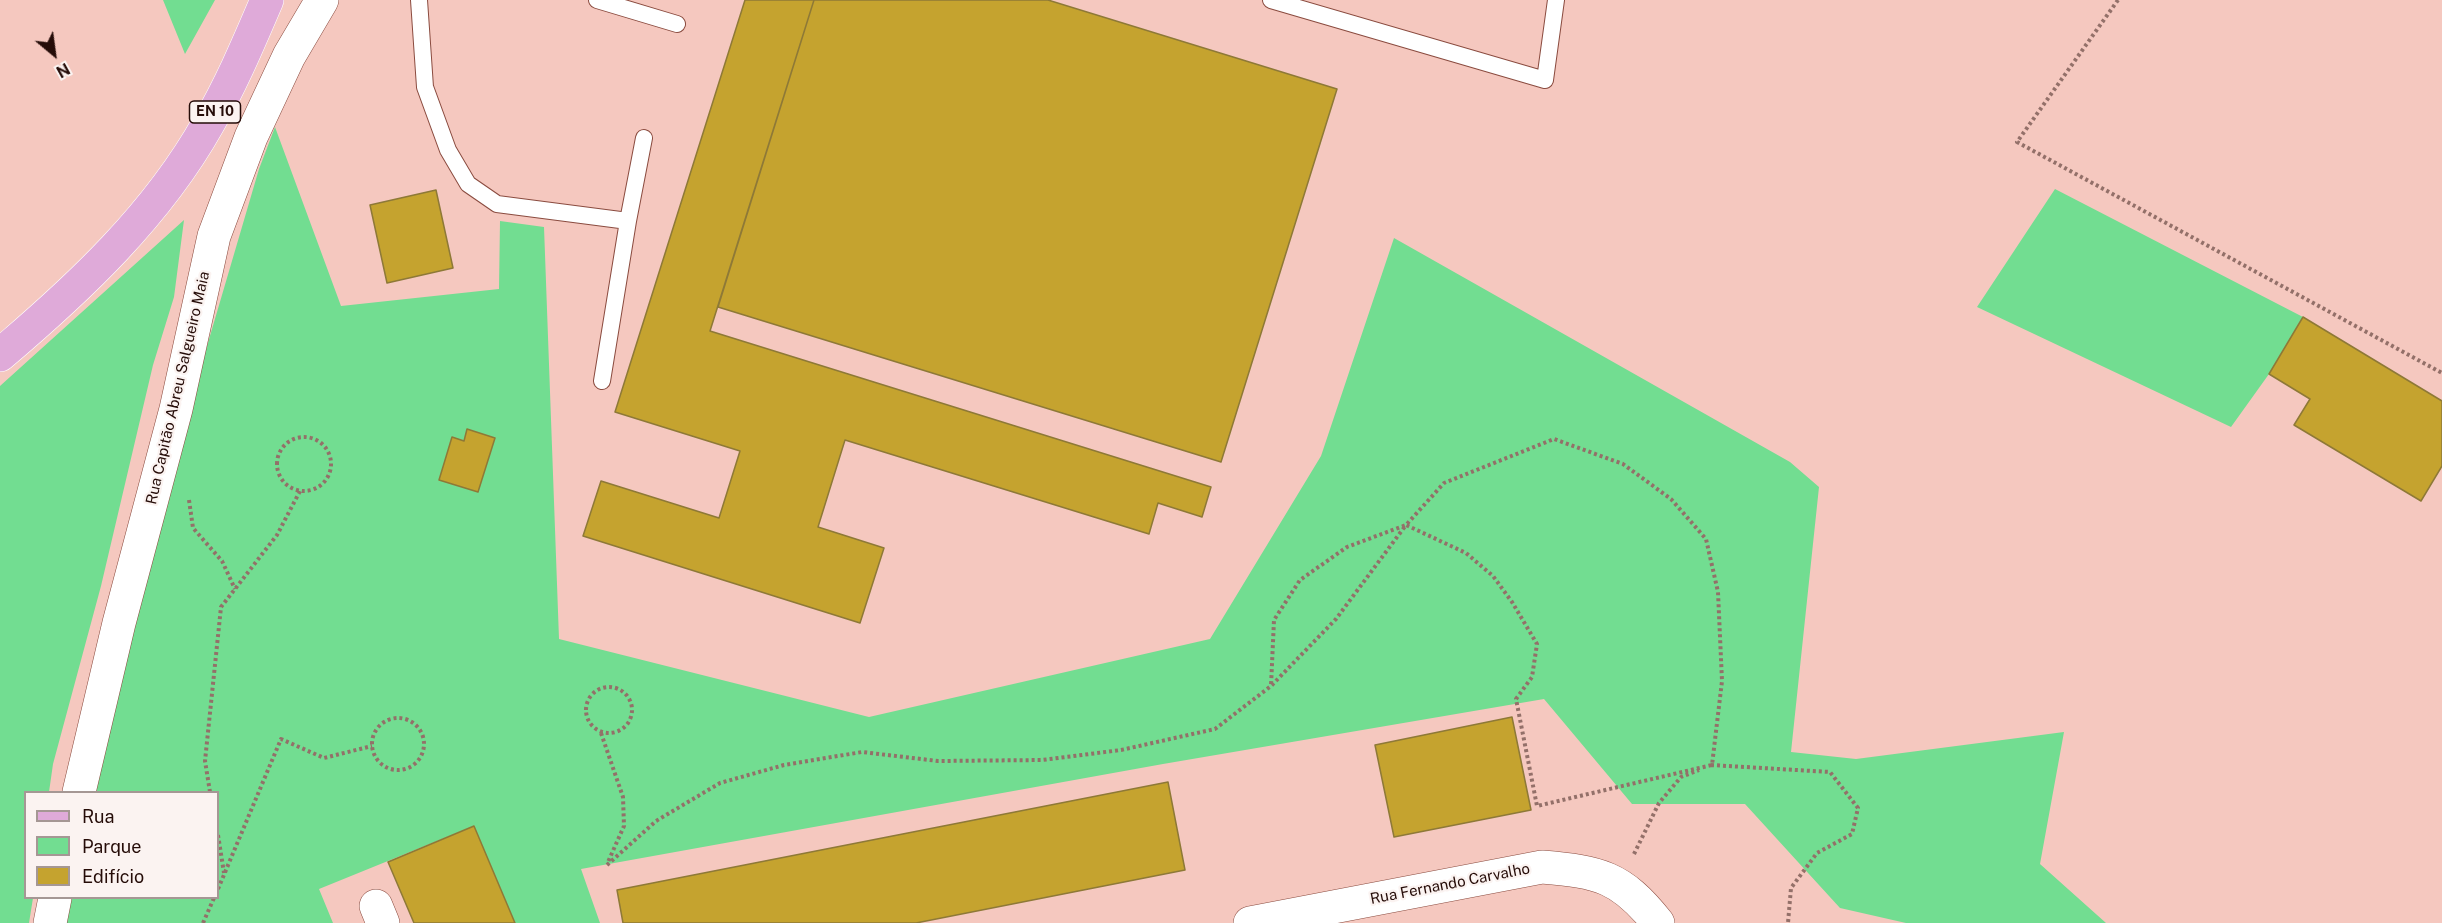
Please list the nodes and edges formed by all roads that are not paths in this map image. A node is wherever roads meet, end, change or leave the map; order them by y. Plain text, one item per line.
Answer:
1 (267, 0) edge
2 (322, 0) edge
3 (418, 0) edge
4 (597, 0) edge
5 (1271, 0) edge
6 (1556, 0) edge
7 (677, 24) dead end
8 (644, 138) dead end
9 (628, 221) junction
10 (0, 354) edge
11 (602, 381) dead end
12 (79, 791) edge
13 (55, 899) edge
14 (1640, 903) edge
15 (50, 923) edge
16 (1250, 923) edge

1 - 10 main road, EN 10
2 - 12 street, Rua Capitão Abreu Salgueiro Maia
3 - 9 lane
4 - 7 lane
5 - 6 lane
8 - 9 lane
9 - 11 lane
13 - 15 street
14 - 16 street, Rua Fernando Carvalho

